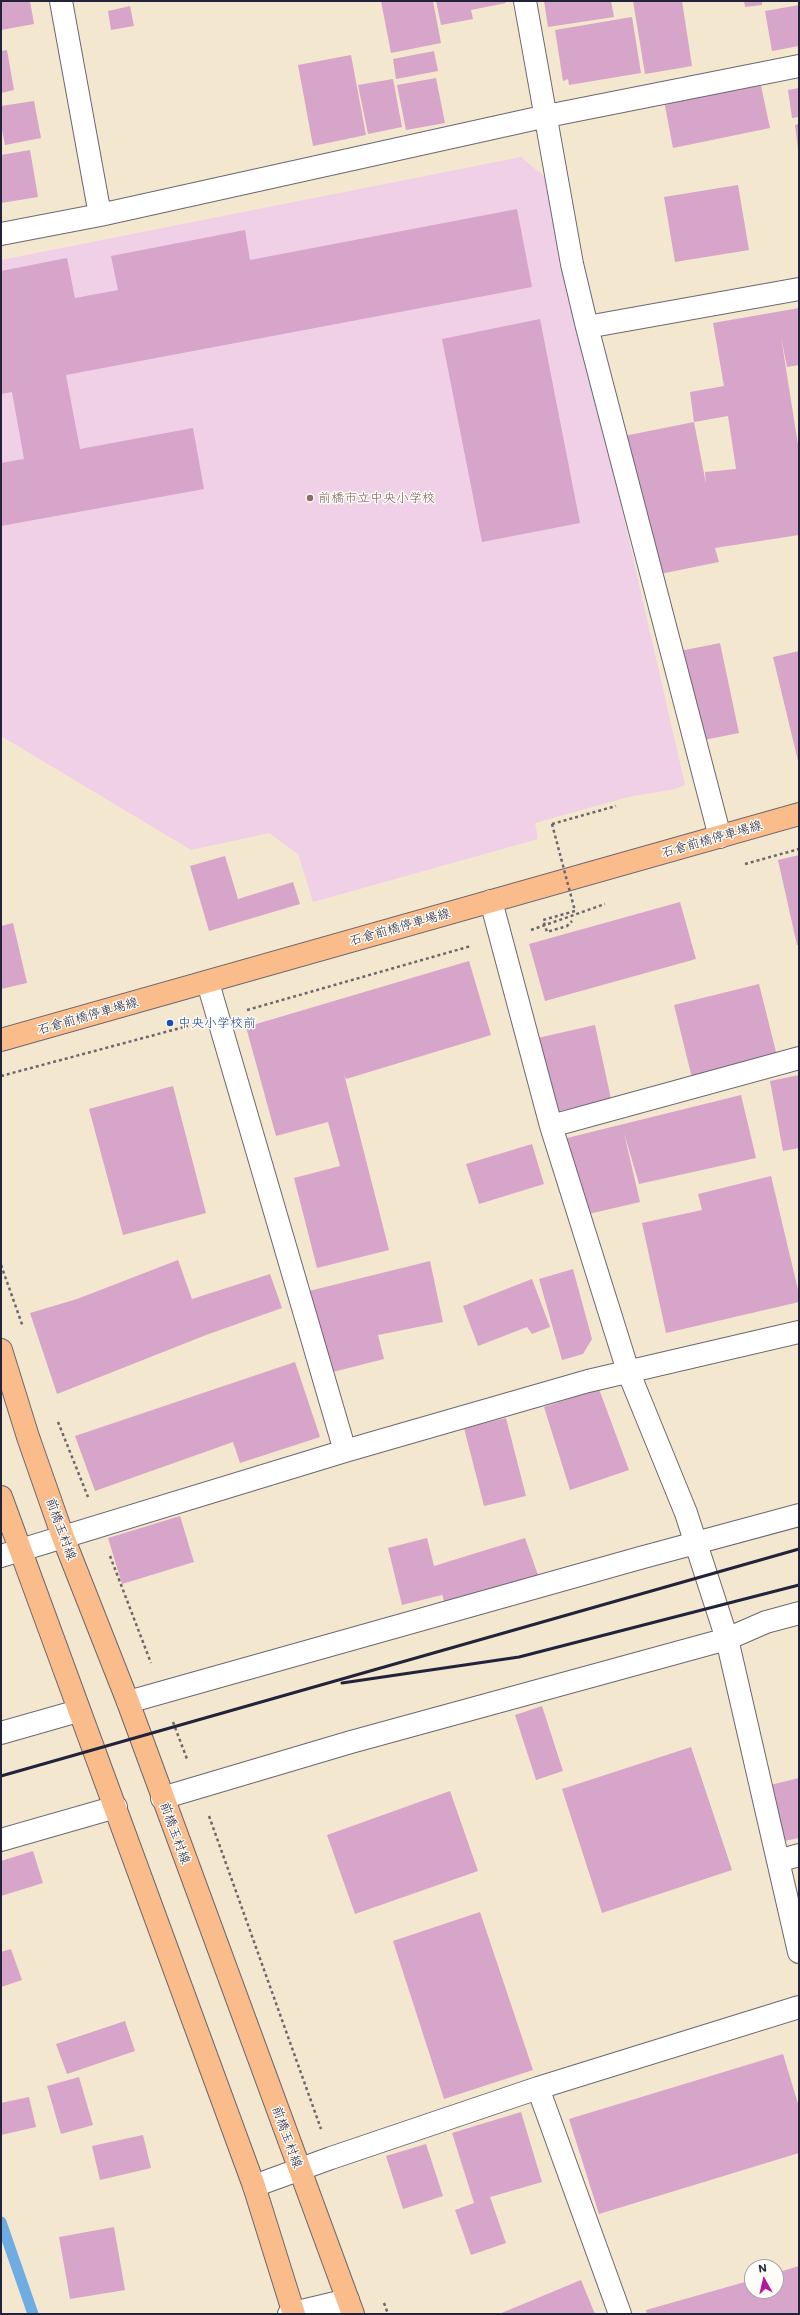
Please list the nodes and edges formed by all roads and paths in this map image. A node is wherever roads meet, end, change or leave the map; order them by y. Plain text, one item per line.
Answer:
1 (61, 1) edge
2 (525, 1) edge
3 (799, 66) edge
4 (547, 116) junction
5 (100, 215) junction
6 (1, 234) edge
7 (799, 289) edge
8 (587, 327) junction
9 (616, 806) dead end
10 (799, 814) edge
11 (720, 837) junction
12 (799, 849) edge
13 (739, 866) dead end
14 (491, 901) junction
15 (612, 901) dead end
16 (572, 921) dead end
17 (526, 931) dead end
18 (476, 944) dead end
19 (208, 983) junction
20 (245, 1011) dead end
21 (191, 1025) dead end
22 (1, 1040) edge
23 (799, 1058) edge
24 (1, 1076) edge
25 (551, 1126) junction
26 (799, 1332) edge
27 (1, 1350) edge
28 (628, 1371) junction
29 (345, 1452) junction
30 (1, 1497) edge
31 (799, 1515) edge
32 (63, 1536) junction
33 (696, 1542) junction
34 (10, 1553) edge
35 (109, 1554) dead end
36 (799, 1613) edge
37 (727, 1639) junction
38 (163, 1693) junction
39 (128, 1702) junction
40 (78, 1710) junction
41 (1, 1733) edge
42 (190, 1765) dead end
43 (162, 1798) junction
44 (116, 1807) junction
45 (206, 1810) dead end
46 (1, 1840) edge
47 (799, 1855) edge
48 (778, 1861) junction
49 (799, 1952) edge
50 (799, 2007) edge
51 (538, 2088) junction
52 (331, 2158) junction
53 (299, 2170) junction
54 (254, 2186) junction
55 (383, 2299) dead end
56 (350, 2307) edge
57 (293, 2314) edge
58 (388, 2314) edge
59 (620, 2314) edge

1 - 5 street
2 - 4 street
3 - 4 street
4 - 5 street
4 - 8 street
5 - 6 street
7 - 8 street
8 - 11 street
9 - 16 path, bridge
10 - 11 main road, 石倉前橋停車場線
11 - 14 main road, 石倉前橋停車場線
12 - 13 path
14 - 19 main road, 石倉前橋停車場線
14 - 25 street
15 - 17 path
18 - 20 path
19 - 22 main road, 石倉前橋停車場線
19 - 29 street
21 - 24 path
23 - 25 street
25 - 28 street
26 - 28 street
27 - 32 main road, 前橋玉村線
28 - 29 street
28 - 33 street
29 - 32 street
30 - 34 main road
31 - 33 street
32 - 34 street
32 - 39 main road, 前橋玉村線
33 - 37 street
33 - 38 street
34 - 40 main road
35 - 38 path
36 - 37 street
37 - 43 street
37 - 48 street
38 - 39 street
38 - 42 path
39 - 43 main road, 前橋玉村線
40 - 41 street
40 - 44 main road
43 - 53 main road, 前橋玉村線
44 - 46 street
44 - 54 main road
45 - 52 path
47 - 48 street
48 - 49 street
50 - 51 street
51 - 52 street
51 - 59 street
52 - 53 street
53 - 54 street
53 - 56 main road, 前橋玉村線
54 - 57 main road
55 - 58 path
56 - 57 street

